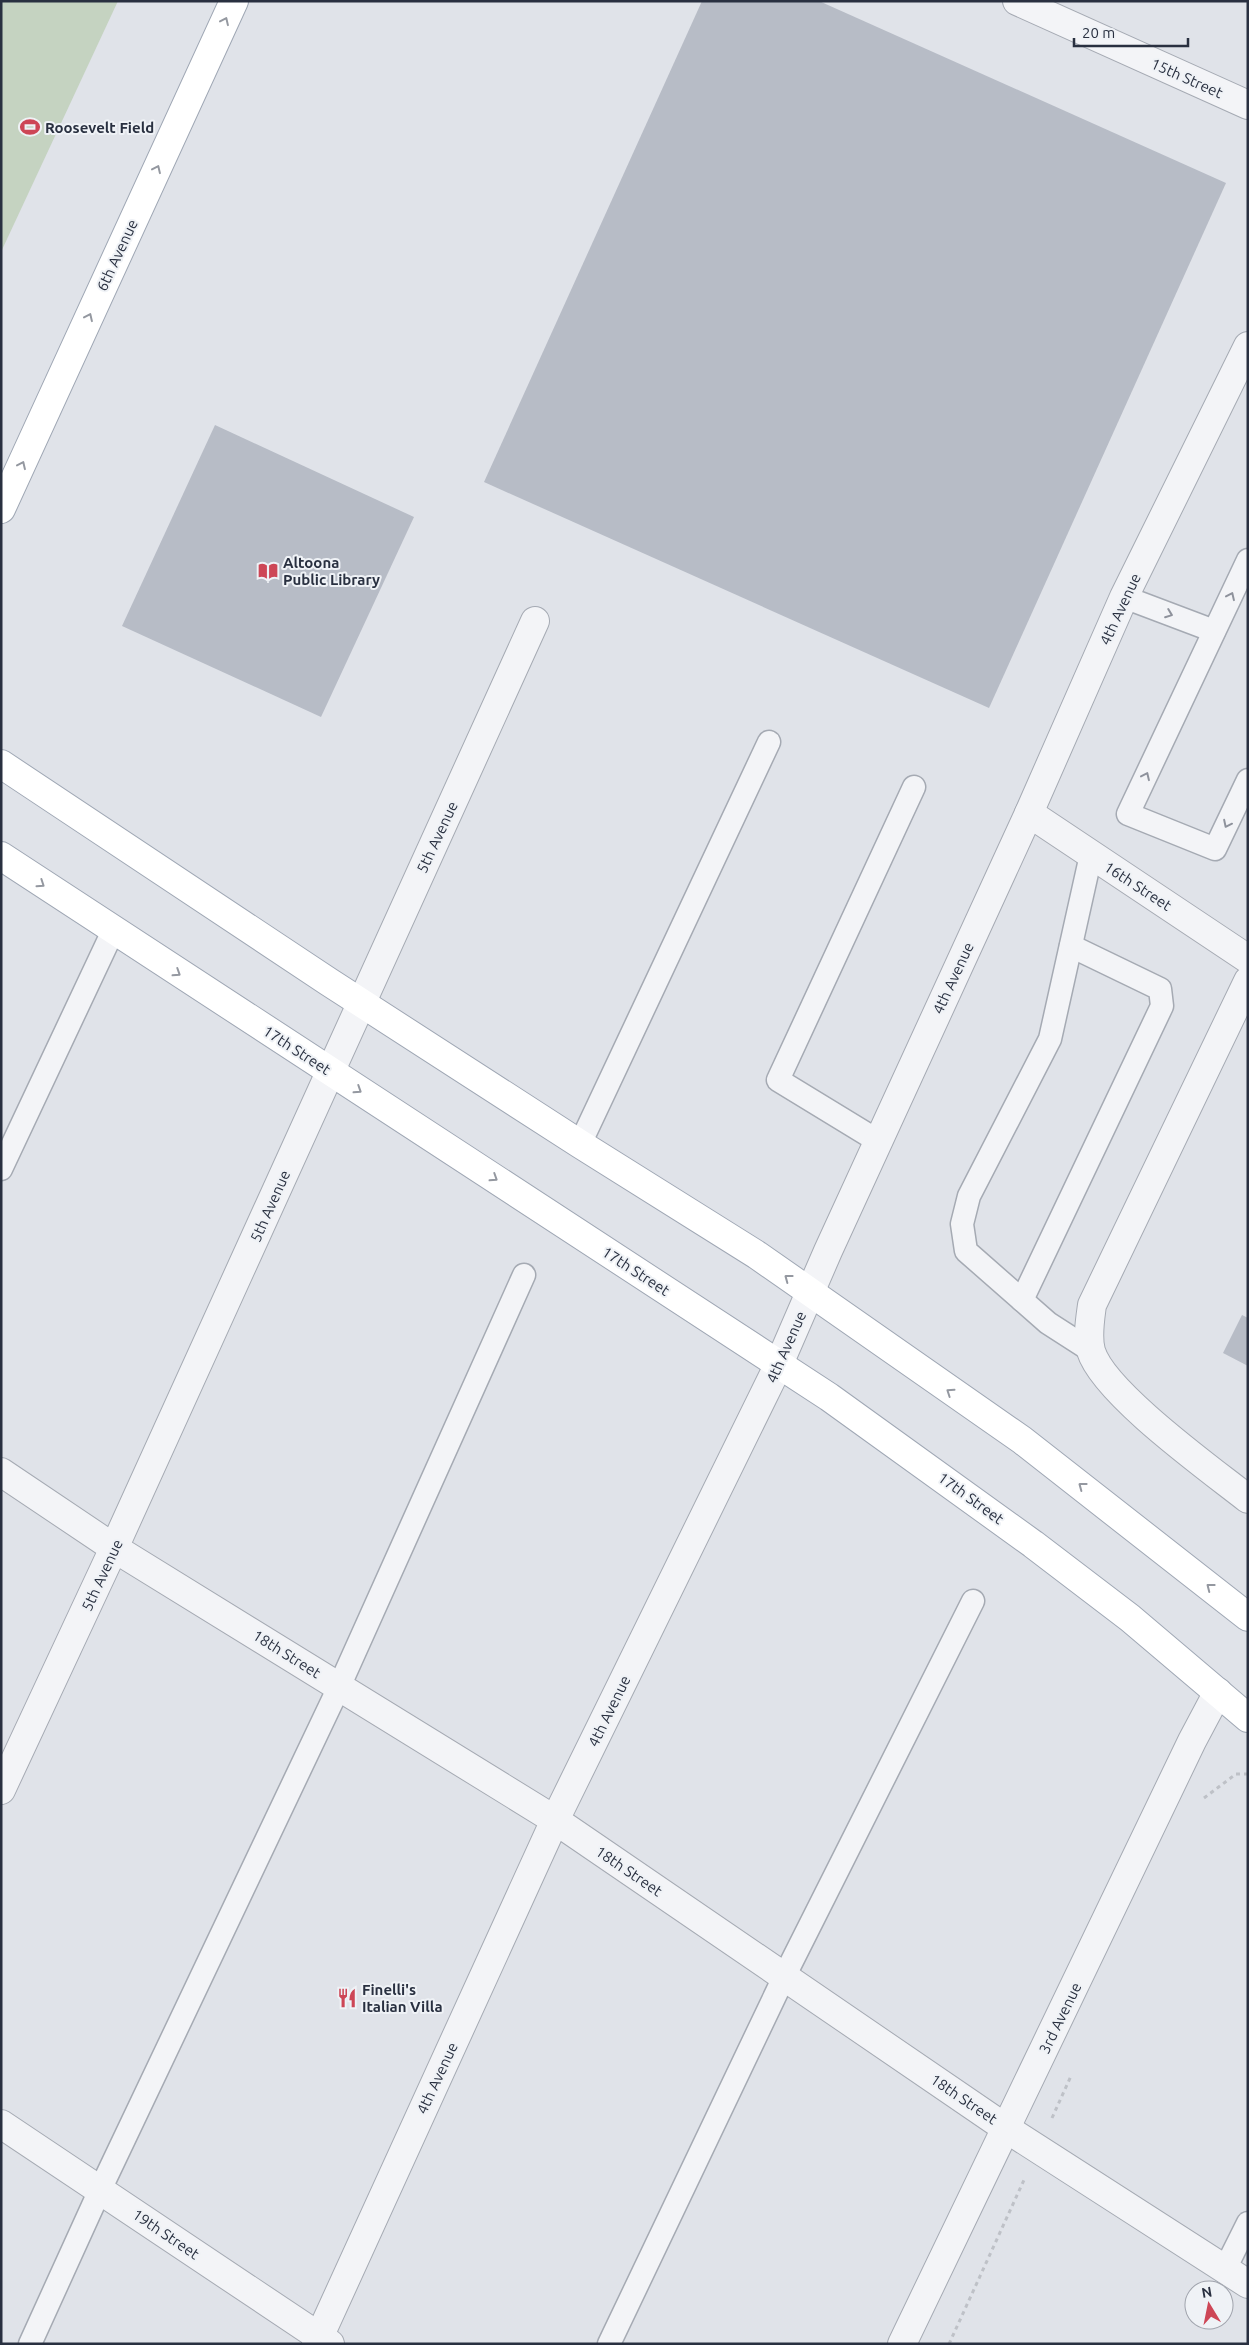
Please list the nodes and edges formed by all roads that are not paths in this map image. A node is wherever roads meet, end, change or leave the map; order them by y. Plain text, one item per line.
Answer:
1 (234, 1) edge
2 (1017, 1) edge
3 (1248, 105) edge
4 (1246, 353) edge
5 (1, 509) edge
6 (1248, 560) edge
7 (1124, 597) junction
8 (535, 621) dead end
9 (1214, 632) junction
10 (769, 742) dead end
11 (1, 764) edge
12 (1248, 780) edge
13 (914, 787) dead end
14 (1029, 813) junction
15 (1091, 855) junction
16 (1, 856) edge
17 (113, 931) junction
18 (1071, 946) junction
19 (1248, 959) edge
20 (1248, 981) edge
21 (362, 1002) junction
22 (331, 1072) junction
23 (878, 1140) junction
24 (580, 1144) junction
25 (1, 1169) edge
26 (524, 1275) dead end
27 (810, 1294) junction
28 (1022, 1300) junction
29 (1090, 1350) junction
30 (780, 1364) junction
31 (1, 1472) edge
32 (1248, 1499) edge
33 (114, 1548) junction
34 (973, 1601) dead end
35 (1248, 1617) edge
36 (339, 1687) junction
37 (1218, 1692) junction
38 (1248, 1718) edge
39 (1, 1790) edge
40 (555, 1820) junction
41 (784, 1977) junction
42 (1, 2124) edge
43 (1007, 2129) junction
44 (100, 2190) junction
45 (1248, 2223) edge
46 (1225, 2269) junction
47 (1248, 2284) edge
48 (322, 2341) edge
49 (30, 2344) edge
50 (609, 2344) edge
51 (902, 2344) edge

5 -> 1 main road, 6th Avenue
2 - 3 street, 15th Street
4 - 7 street, 4th Avenue
9 -> 6 lane
7 -> 9 lane
7 - 14 street, 4th Avenue
8 - 21 street, 5th Avenue
12 -> 9 lane
10 - 24 lane
11 - 21 main road
13 - 23 lane
14 - 15 street, 16th Street
14 - 23 street, 4th Avenue
15 - 18 lane
15 - 19 street, 16th Street
16 -> 17 main road, 17th Street
17 -> 22 main road, 17th Street
17 - 25 lane
18 - 28 lane
18 - 28 lane
20 - 29 street
21 - 22 street, 5th Avenue
21 - 24 main road
22 -> 30 main road, 17th Street
22 - 33 street, 5th Avenue
23 - 27 street, 4th Avenue
27 -> 24 main road
26 - 36 lane
27 - 30 street, 4th Avenue
35 -> 27 main road
28 - 29 lane
29 - 32 street
30 - 37 main road, 17th Street
30 - 40 street, 4th Avenue
31 - 33 street, 18th Street
33 - 36 street, 18th Street
33 - 39 street, 5th Avenue
34 - 41 lane
36 - 40 street, 18th Street
36 - 44 lane
37 - 38 main road, 17th Street
37 - 43 street, 3rd Avenue
40 - 41 street, 18th Street
40 - 48 street, 4th Avenue
41 - 43 street, 18th Street
41 - 50 lane
42 - 44 street, 19th Street
43 - 46 street, 18th Street
43 - 51 street, 3rd Avenue
44 - 48 street, 19th Street
44 - 49 lane
45 - 46 lane
46 - 47 street, 18th Street

